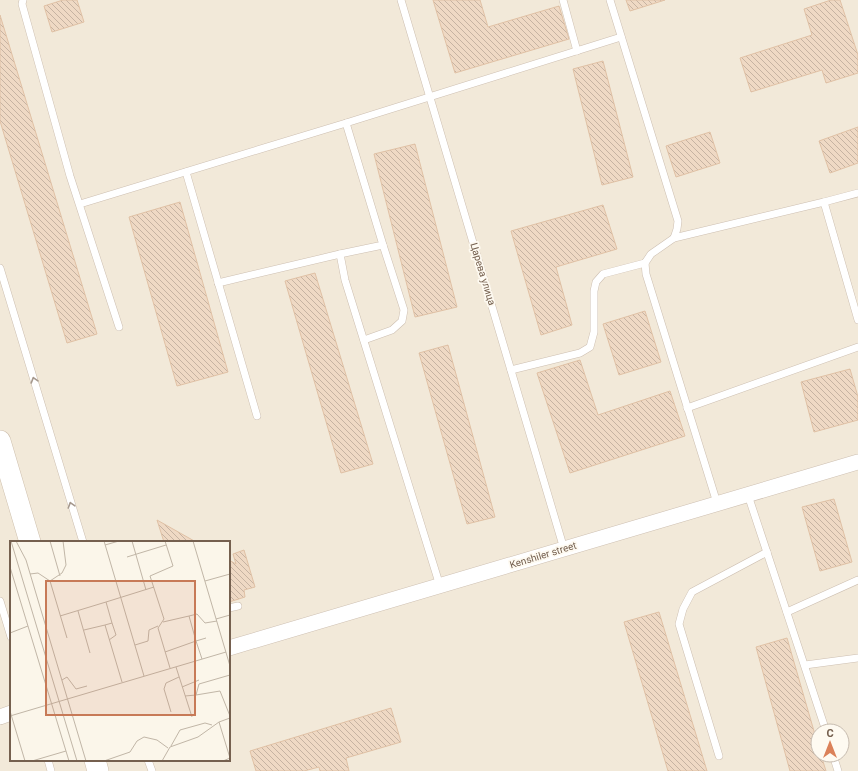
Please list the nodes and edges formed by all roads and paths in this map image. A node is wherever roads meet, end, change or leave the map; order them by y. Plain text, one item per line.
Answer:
1 (401, 0) edge
2 (563, 0) edge
3 (610, 0) edge
4 (20, 1) edge
5 (621, 37) junction
6 (577, 51) junction
7 (430, 97) junction
8 (346, 123) junction
9 (186, 172) junction
10 (858, 192) edge
11 (824, 202) junction
12 (80, 204) junction
13 (674, 238) junction
14 (383, 245) junction
15 (340, 254) junction
16 (645, 263) junction
17 (0, 268) edge
18 (218, 283) junction
19 (858, 320) edge
20 (119, 327) dead end
21 (364, 340) junction
22 (858, 347) edge
23 (511, 370) junction
24 (687, 408) junction
25 (257, 416) dead end
26 (0, 441) edge
27 (858, 462) edge
28 (748, 495) junction
29 (717, 503) junction
30 (30, 541) edge
31 (82, 541) edge
32 (564, 549) junction
33 (767, 552) junction
34 (858, 580) edge
35 (440, 586) junction
36 (0, 601) edge
37 (238, 606) dead end
38 (230, 608) edge
39 (786, 612) junction
40 (10, 634) edge
41 (230, 648) edge
42 (858, 658) edge
43 (805, 665) junction
44 (10, 713) edge
45 (0, 716) edge
46 (823, 723) edge
47 (719, 756) dead end
48 (48, 761) edge
49 (95, 761) edge
50 (148, 761) edge
51 (51, 771) edge
52 (98, 771) edge
53 (152, 771) edge

1 - 7 lane, Царева улица
2 - 6 lane
3 - 5 lane
4 - 12 lane
5 - 6 lane
5 - 13 lane
6 - 7 lane
7 - 8 lane
7 - 23 lane, Царева улица
8 - 9 lane
8 - 14 lane
9 - 12 lane
9 - 18 lane
10 - 11 lane
11 - 13 lane
11 - 19 lane
12 - 20 lane
13 - 16 lane
14 - 15 lane
14 - 21 lane
15 - 18 lane
15 - 21 lane
16 - 23 lane
16 - 24 lane
31 -> 17 lane
18 - 25 lane
21 - 35 lane
22 - 24 lane
23 - 32 lane, Царева улица
24 - 29 lane
26 - 30 main road
27 - 28 street, Kenshiler street
28 - 29 street, Kenshiler street
28 - 33 lane
29 - 32 street, Kenshiler street
32 - 35 street, Kenshiler street
33 - 39 lane
33 - 47 lane
34 - 39 lane
35 - 41 street, Kenshiler street
36 - 40 lane
37 - 38 lane
39 - 43 lane
42 - 43 lane
43 - 46 lane
44 - 45 street
48 - 51 lane
49 - 52 main road
50 - 53 lane

